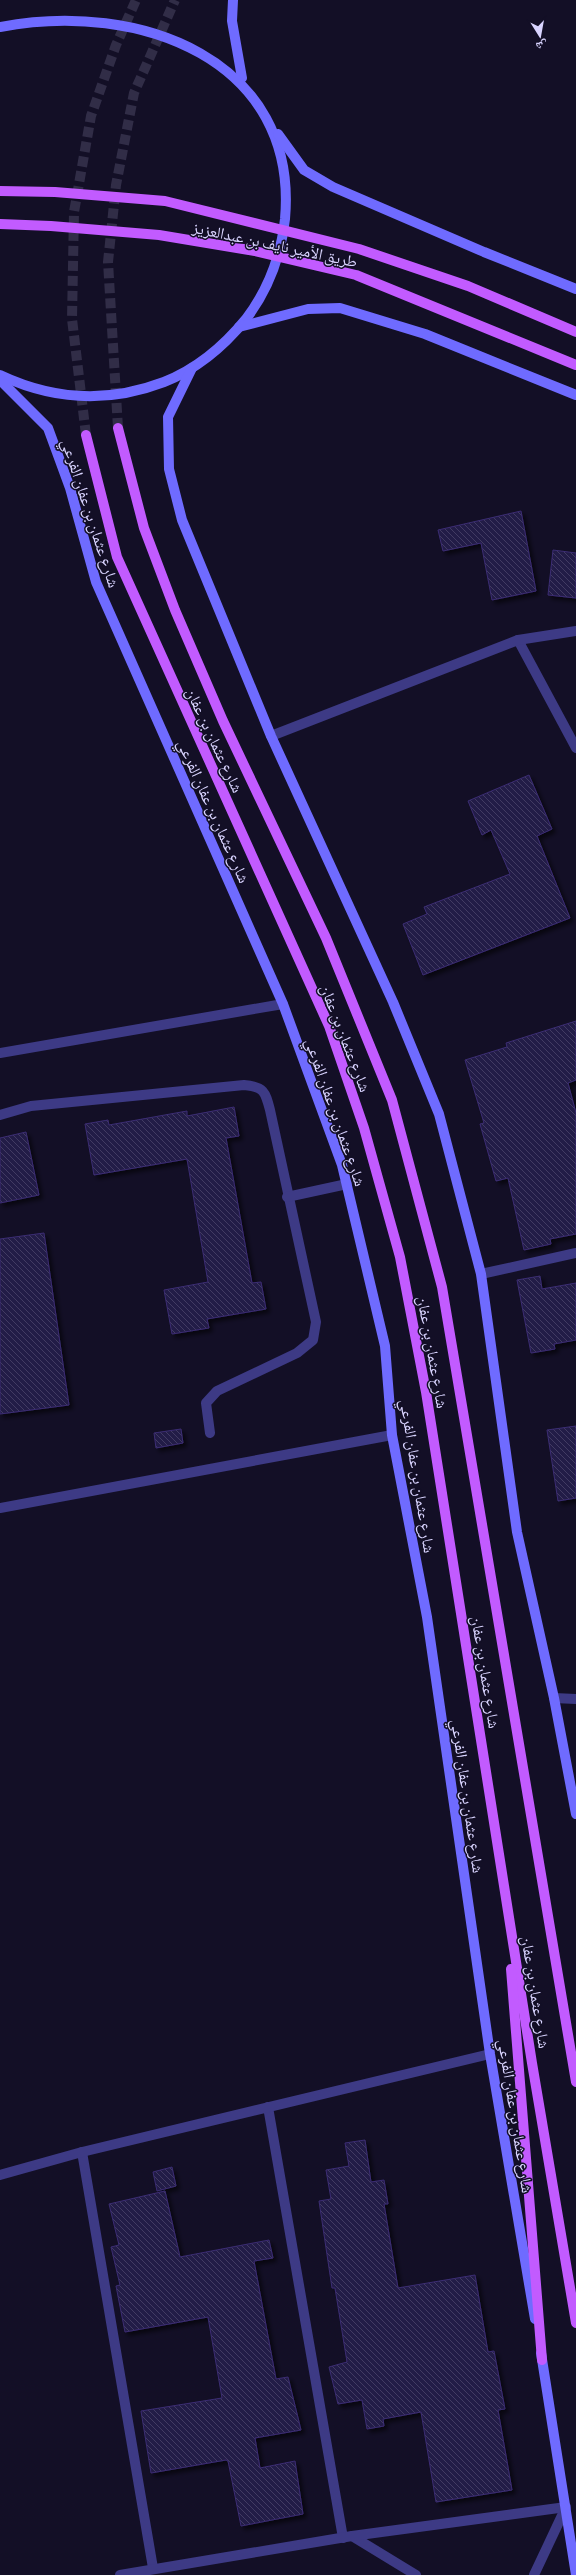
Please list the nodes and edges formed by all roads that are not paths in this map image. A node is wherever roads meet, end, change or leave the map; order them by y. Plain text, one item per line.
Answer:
1 (233, 0) edge
2 (43, 11) dead end
3 (0, 27) edge
4 (216, 52) dead end
5 (242, 78) junction
6 (270, 123) junction
7 (0, 191) edge
8 (0, 224) edge
9 (576, 289) edge
10 (239, 328) junction
11 (576, 332) edge
12 (576, 365) edge
13 (192, 368) junction
14 (0, 375) edge
15 (0, 380) edge
16 (576, 395) edge
17 (118, 428) tunnel mouth
18 (86, 435) tunnel mouth
19 (576, 631) edge
20 (518, 640) junction
21 (271, 736) junction
22 (576, 748) edge
23 (283, 1004) junction
24 (0, 1053) edge
25 (0, 1115) edge
26 (347, 1184) junction
27 (287, 1197) junction
28 (576, 1253) edge
29 (481, 1274) junction
30 (210, 1433) dead end
31 (392, 1435) junction
32 (0, 1508) edge
33 (554, 1698) junction
34 (576, 1700) edge
35 (574, 1799) edge
36 (576, 1814) edge
37 (505, 1884) junction
38 (490, 2054) junction
39 (576, 2082) edge
40 (268, 2107) junction
41 (82, 2152) junction
42 (0, 2175) edge
43 (576, 2324) edge
44 (542, 2360) junction
45 (566, 2507) junction
46 (348, 2537) junction
47 (153, 2568) junction
48 (120, 2575) edge
49 (416, 2575) edge
50 (534, 2575) edge
51 (576, 2575) edge

1 - 5 main road
2 - 3 main road
4 - 5 main road
5 - 6 main road
6 - 9 main road
6 - 10 main road
7 - 11 main road, طريق الأمير نايف بن عبدالعزيز
8 - 12 main road, طريق الأمير نايف بن عبدالعزيز
10 - 13 main road
10 - 16 main road
13 - 14 main road
13 - 21 main road
15 - 23 main road, شارع عثمان بن عفان الفرعي
17 - 39 main road, شارع عثمان بن عفان
18 - 37 main road, شارع عثمان بن عفان
19 - 20 street
20 - 21 street
20 - 22 street
21 - 29 main road
23 - 24 street
23 - 26 main road, شارع عثمان بن عفان الفرعي
25 - 27 street
26 - 27 street
26 - 31 main road, شارع عثمان بن عفان الفرعي
27 - 30 street
28 - 29 street
29 - 33 main road
31 - 32 street
31 - 38 main road, شارع عثمان بن عفان الفرعي
33 - 34 street
33 - 35 main road
35 - 36 main road
37 - 43 main road, شارع عثمان بن عفان
37 - 44 main road
38 - 40 street
38 - 44 main road, شارع عثمان بن عفان الفرعي
40 - 41 street
40 - 46 street
41 - 42 street
41 - 47 street
44 - 45 main road, شارع عثمان بن عفان الفرعي
45 - 46 street
45 - 50 street
45 - 51 main road, شارع عثمان بن عفان الفرعي
46 - 47 street
46 - 49 street
47 - 48 street

